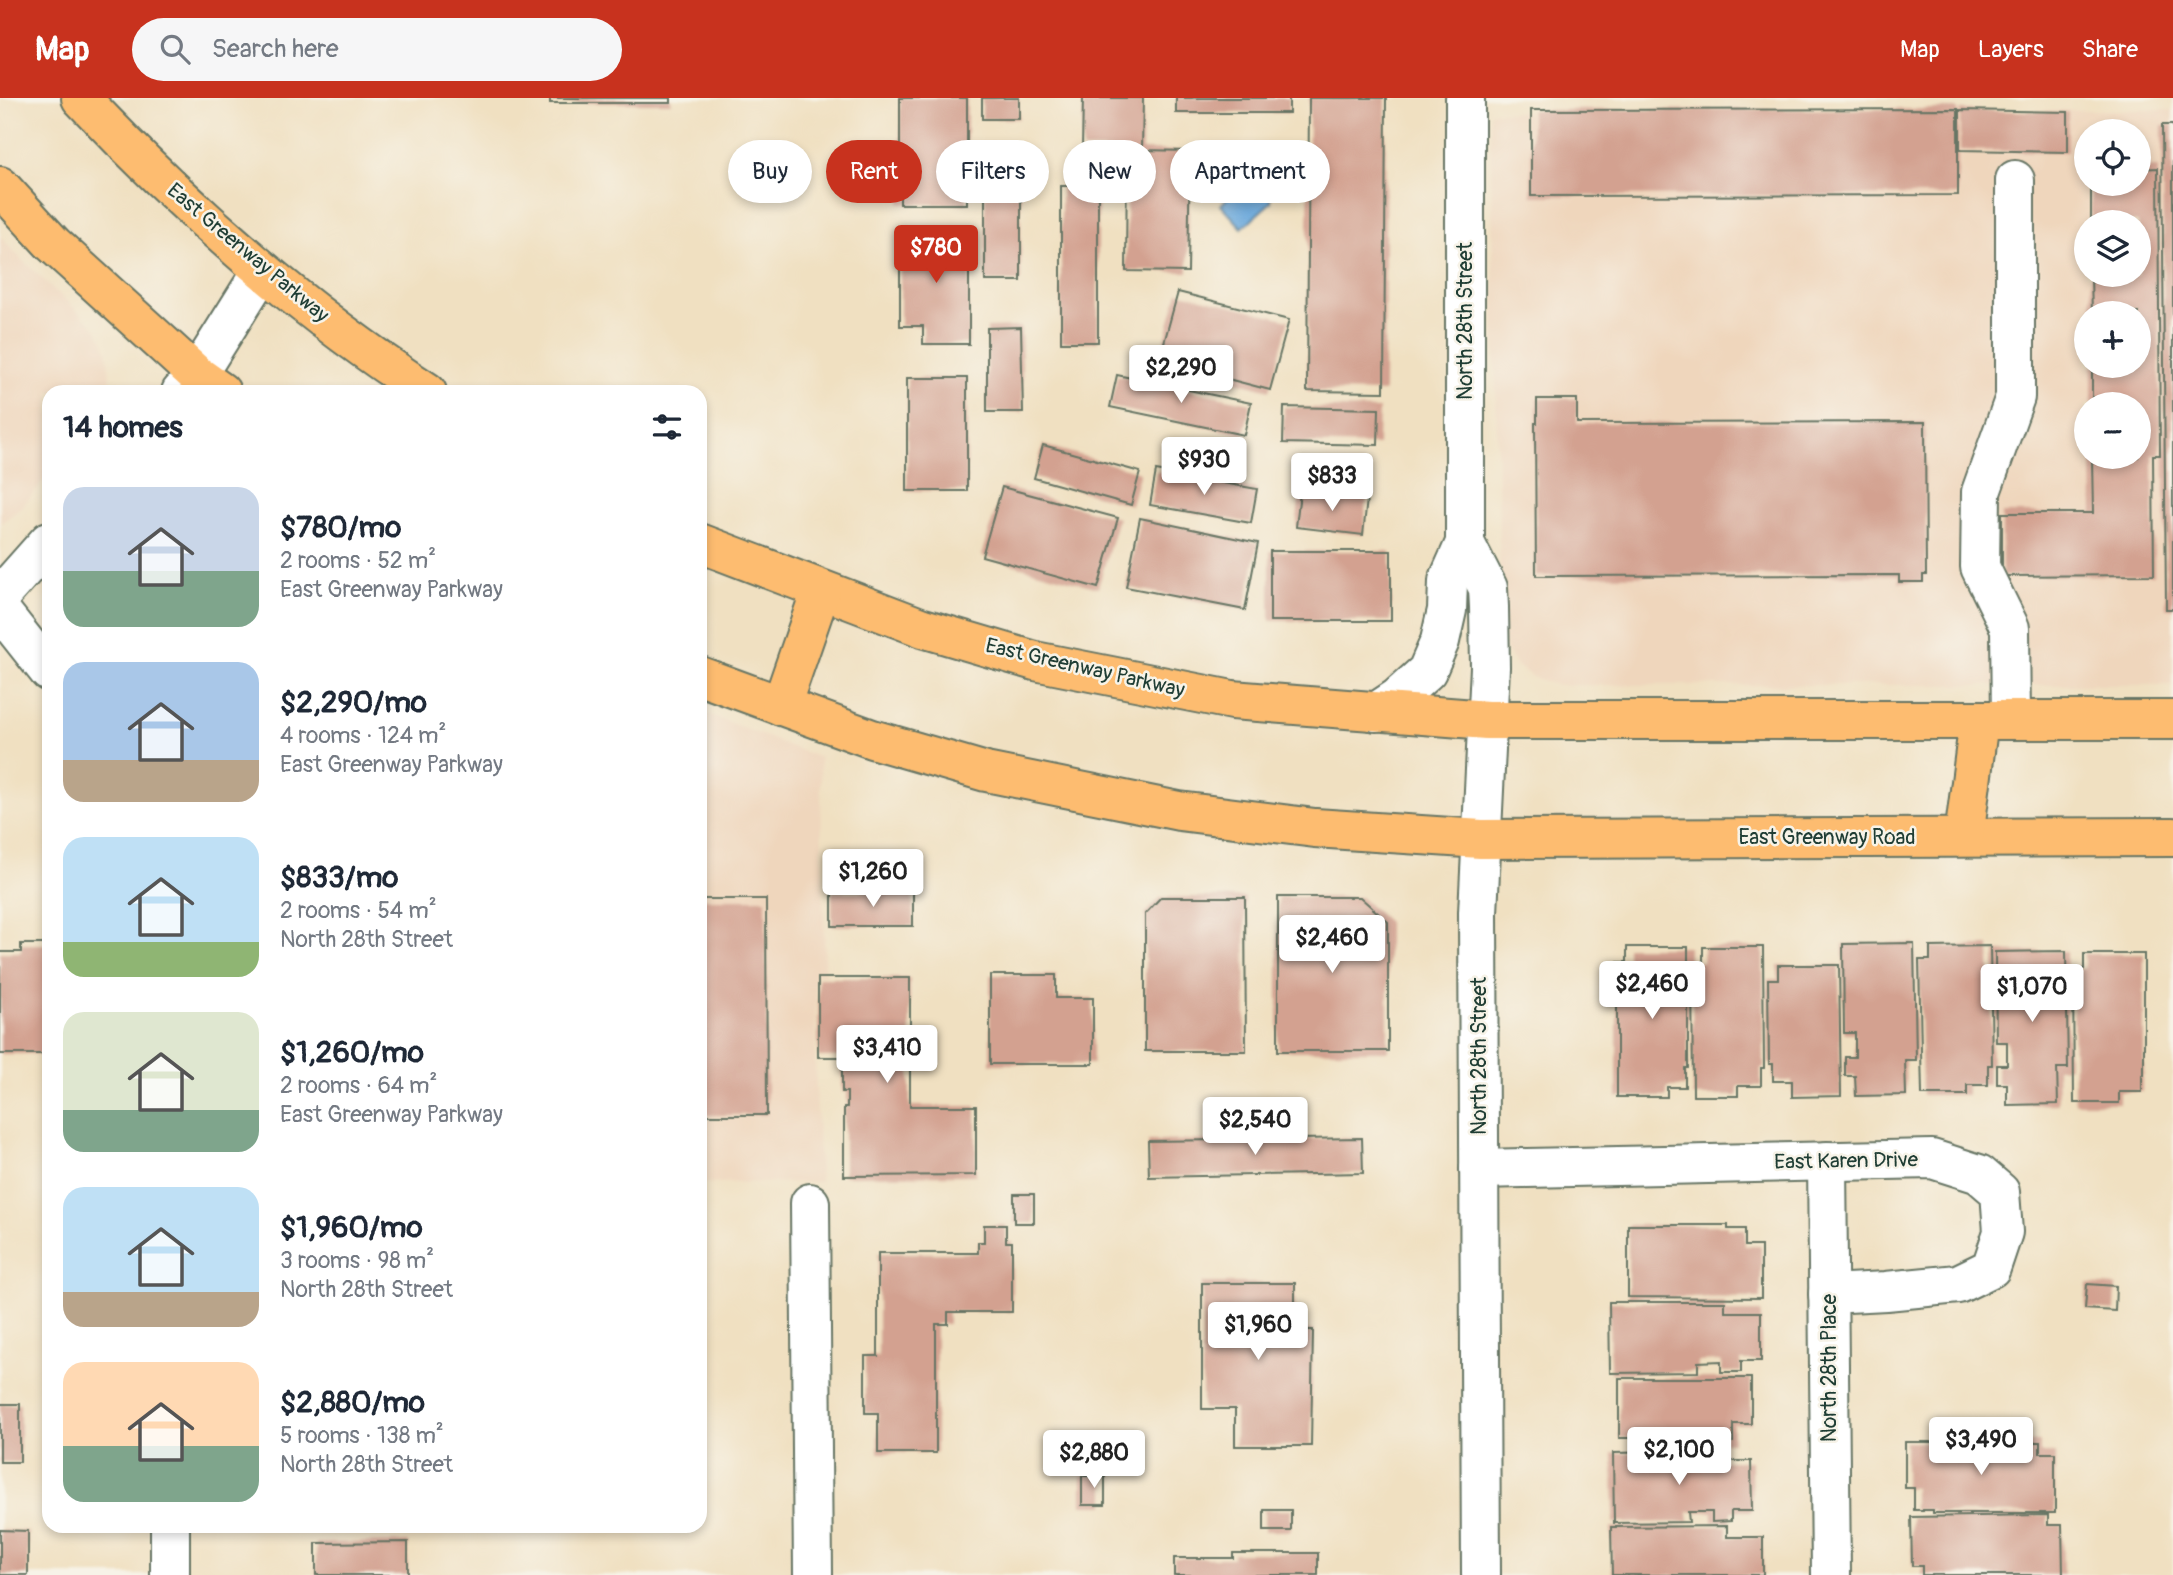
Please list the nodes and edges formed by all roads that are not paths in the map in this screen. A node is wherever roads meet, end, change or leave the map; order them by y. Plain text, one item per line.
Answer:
1 (81, 98) edge
2 (1465, 98) edge
3 (2014, 180) dead end
4 (0, 186) edge
5 (262, 271) junction
6 (199, 385) edge
7 (201, 385) edge
8 (416, 385) edge
9 (1465, 543) junction
10 (707, 546) edge
11 (42, 549) edge
12 (821, 590) junction
13 (0, 596) edge
14 (0, 610) edge
15 (42, 663) edge
16 (707, 679) edge
17 (781, 706) junction
18 (1376, 712) junction
19 (1488, 720) junction
20 (1995, 720) junction
21 (2173, 720) edge
22 (2173, 836) edge
23 (1965, 837) junction
24 (1481, 839) junction
25 (1827, 1161) junction
26 (1479, 1169) junction
27 (810, 1203) dead end
28 (1828, 1294) junction
29 (170, 1533) edge
30 (170, 1575) edge
31 (813, 1575) edge
32 (1481, 1575) edge
33 (1831, 1575) edge

1 - 5 main road, East Greenway Parkway
2 - 9 street, North 28th Street
3 - 20 street
4 - 6 main road
5 - 7 street
5 - 8 main road, East Greenway Parkway
9 - 18 street, North 28th Street
9 - 19 street, North 28th Street
10 - 12 main road, East Greenway Parkway
11 - 13 street
12 - 17 main road
12 - 18 main road, East Greenway Parkway
14 - 15 street
16 - 17 main road
17 - 24 main road
18 - 19 main road, East Greenway Parkway
19 - 20 main road
19 - 24 street, North 28th Street
20 - 21 main road
20 - 23 main road
22 - 23 main road, East Greenway Road
23 - 24 main road, East Greenway Road
24 - 26 street, North 28th Street
25 - 26 street, East Karen Drive
25 - 28 street, North 28th Place
25 - 28 street, East Karen Drive
26 - 32 street, North 28th Street
27 - 31 street
28 - 33 street, North 28th Place
29 - 30 street

